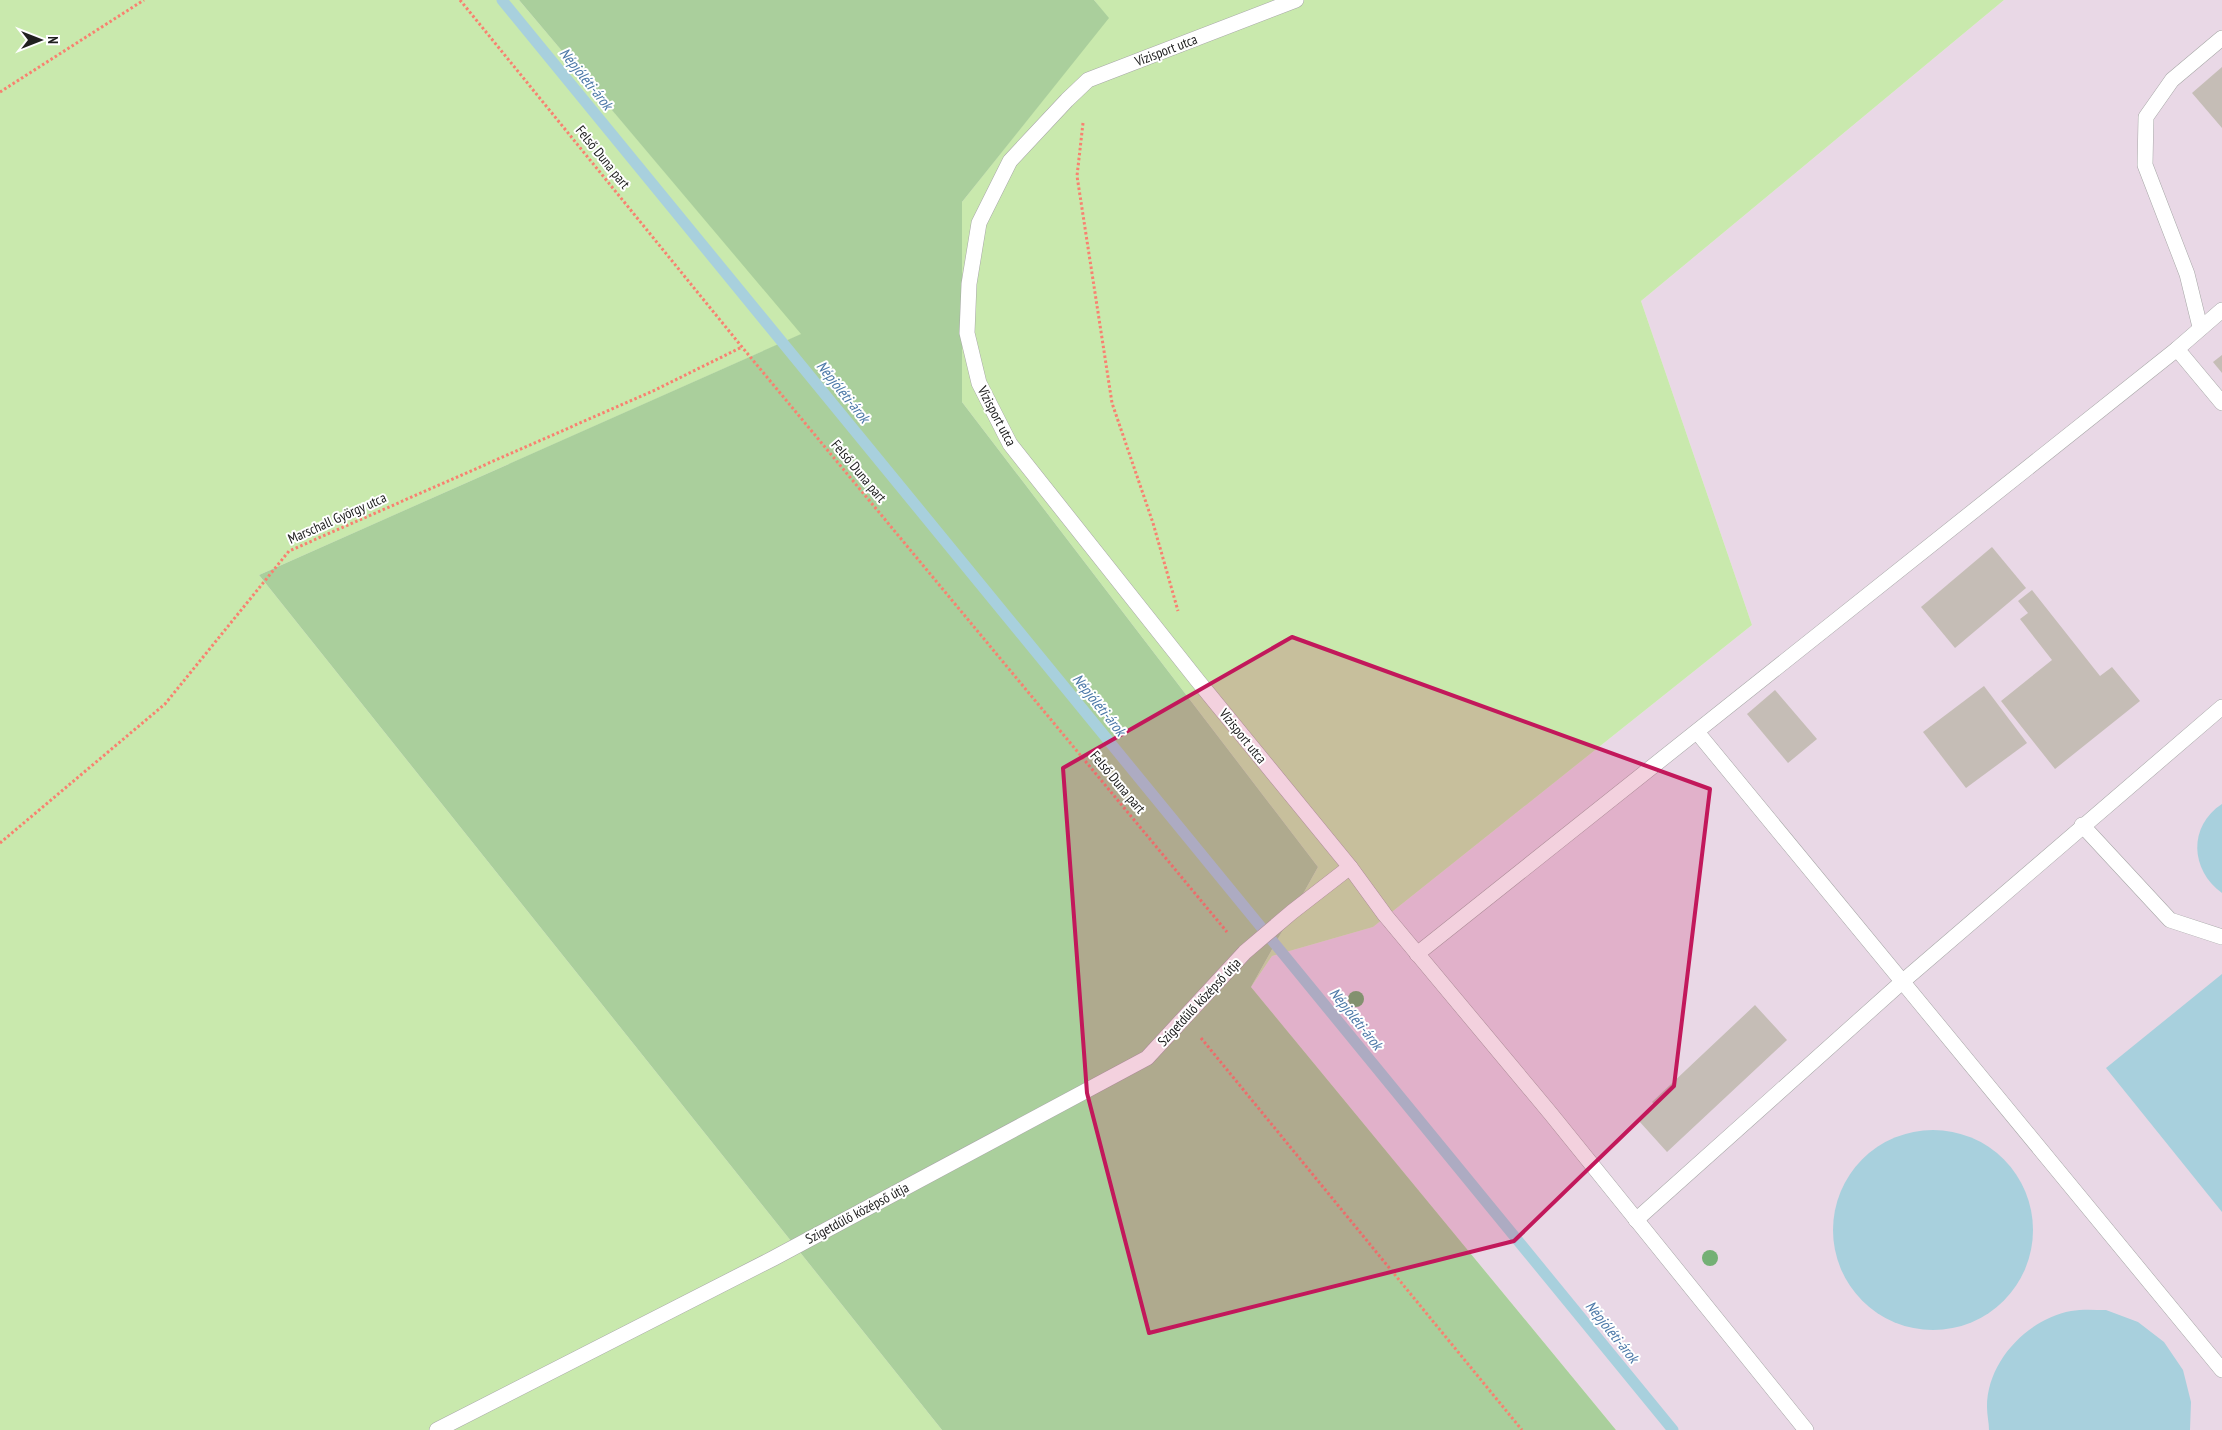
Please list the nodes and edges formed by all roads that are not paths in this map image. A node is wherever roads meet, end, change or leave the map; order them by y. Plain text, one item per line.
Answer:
1 (1296, 0) edge
2 (2222, 38) edge
3 (2222, 310) edge
4 (2200, 327) junction
5 (2177, 349) junction
6 (2222, 404) edge
7 (2222, 707) edge
8 (1697, 732) junction
9 (2082, 825) junction
10 (1350, 867) junction
11 (2222, 937) edge
12 (1417, 954) junction
13 (1902, 982) junction
14 (1636, 1220) junction
15 (2222, 1370) edge
16 (437, 1430) edge
17 (1806, 1430) edge

1 - 10 lane, Vízisport utca
2 - 4 lane
3 - 4 lane
4 - 5 lane
5 - 6 lane
5 - 8 lane
7 - 9 lane
8 - 12 lane
8 - 13 lane
9 - 11 lane
9 - 13 lane
10 - 12 lane, Vízisport utca
10 - 16 lane, Szigetdűlő középső útja
12 - 14 lane, Vízisport utca
13 - 14 lane
13 - 15 lane
14 - 17 lane, Vízisport utca

